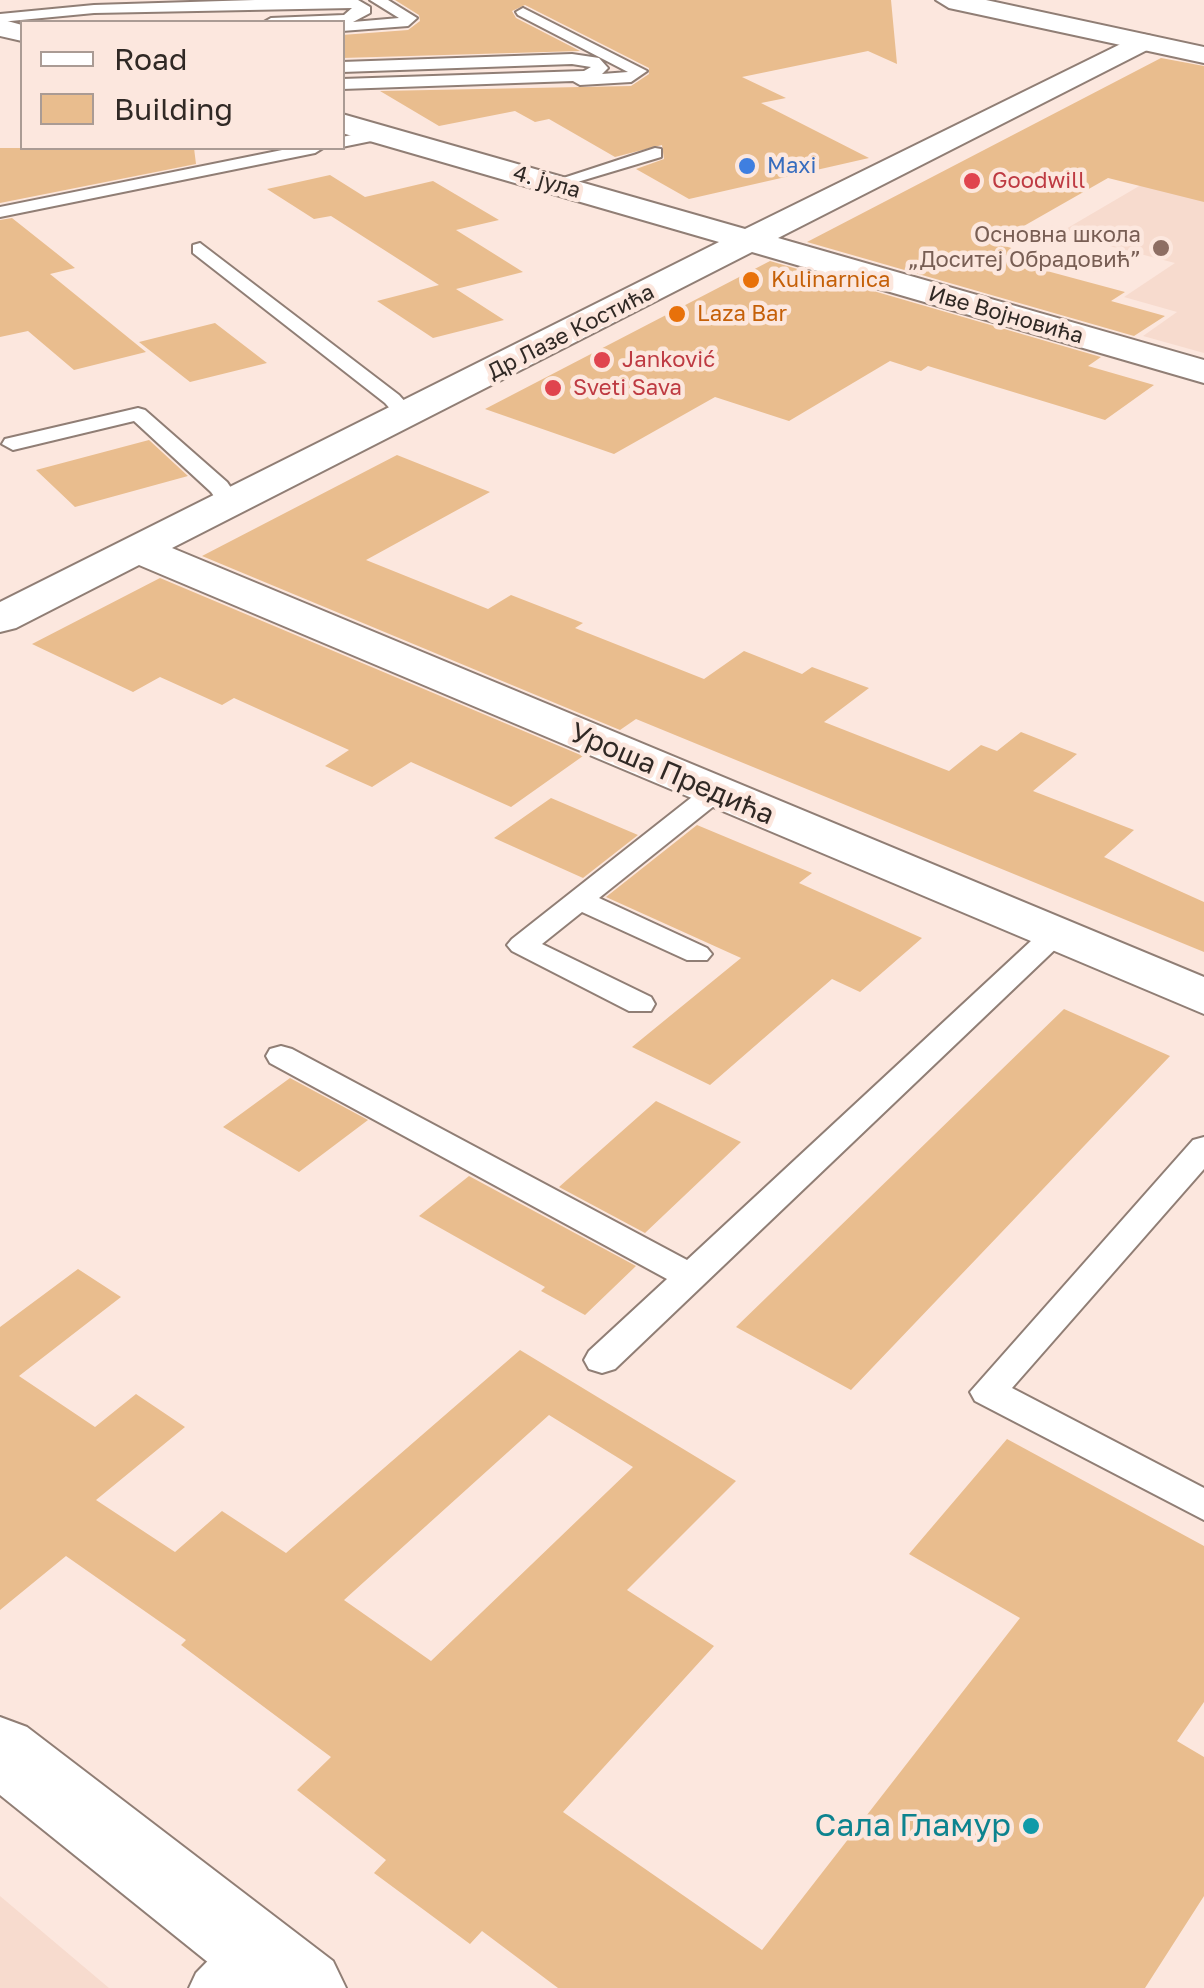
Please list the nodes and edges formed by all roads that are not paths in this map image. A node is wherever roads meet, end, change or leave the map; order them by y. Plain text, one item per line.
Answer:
1 (377, 0) edge
2 (948, 0) edge
3 (523, 12) dead end
4 (0, 18) edge
5 (321, 20) edge
6 (345, 27) edge
7 (1141, 42) junction
8 (1204, 55) edge
9 (345, 66) edge
10 (345, 84) edge
11 (345, 93) edge
12 (345, 125) edge
13 (380, 134) junction
14 (345, 141) edge
15 (305, 150) edge
16 (655, 153) dead end
17 (554, 184) junction
18 (0, 212) edge
19 (750, 242) junction
20 (200, 249) dead end
21 (1204, 372) edge
22 (406, 416) junction
23 (13, 444) dead end
24 (231, 504) junction
25 (140, 550) junction
26 (0, 619) edge
27 (715, 792) junction
28 (579, 900) junction
29 (1055, 934) junction
30 (697, 954) dead end
31 (1204, 996) edge
32 (640, 1004) dead end
33 (281, 1056) dead end
34 (1204, 1148) edge
35 (691, 1277) junction
36 (602, 1360) dead end
37 (1204, 1505) edge
38 (0, 1750) edge
39 (256, 1974) edge

1 - 6 lane
2 - 7 street
3 - 11 lane
4 - 5 lane
7 - 8 street
7 - 19 street, Др Лазе Костића
9 - 10 lane
12 - 13 street, 4. јула
13 - 14 lane
13 - 17 street, 4. јула
15 - 18 lane
16 - 17 lane
17 - 19 street, 4. јула
19 - 21 street, Иве Војновића
19 - 22 street, Др Лазе Костића
20 - 22 lane
22 - 24 street, Др Лазе Костића
23 - 24 lane
24 - 25 street, Др Лазе Костића
25 - 26 street, Др Лазе Костића
25 - 27 street, Уроша Предића
27 - 28 lane
27 - 29 street, Уроша Предића
28 - 30 lane
28 - 32 lane
29 - 31 street, Уроша Предића
29 - 35 lane
33 - 35 lane
34 - 37 lane
35 - 36 lane
38 - 39 street

